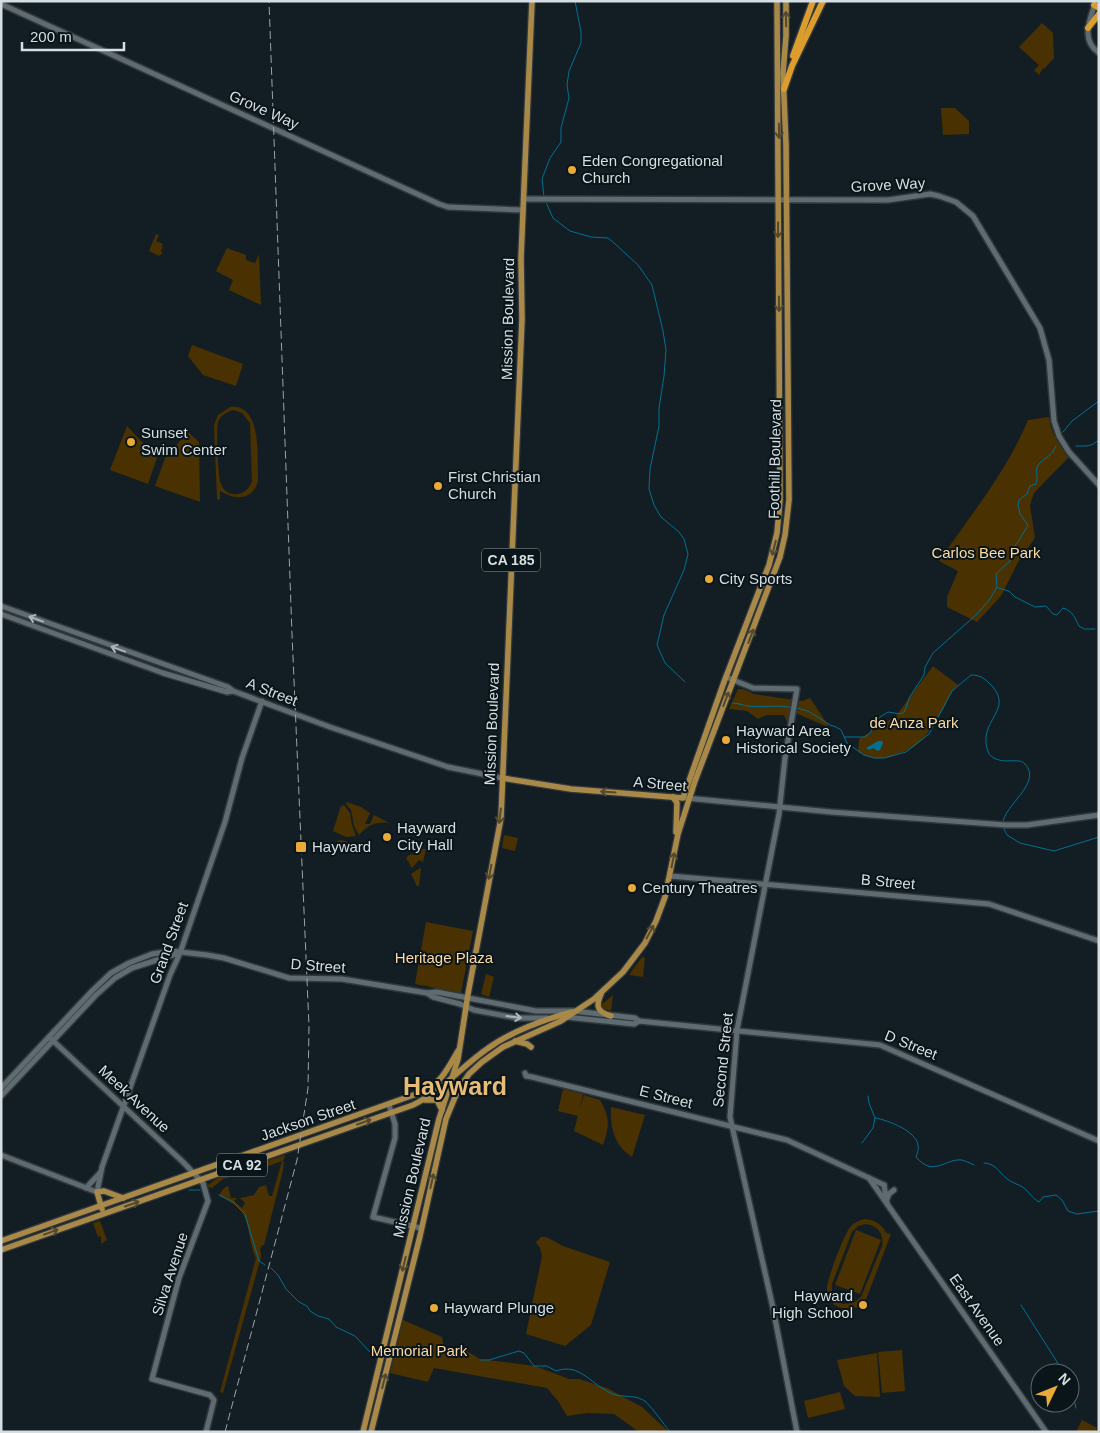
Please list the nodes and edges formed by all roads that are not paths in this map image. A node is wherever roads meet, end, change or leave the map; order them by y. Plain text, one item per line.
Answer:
1 (532, 1) edge
2 (777, 1) edge
3 (786, 1) edge
4 (813, 1) edge
5 (823, 1) edge
6 (1, 4) edge
7 (1096, 8) edge
8 (1088, 28) joint
9 (1099, 53) edge
10 (784, 89) junction
11 (524, 199) junction
12 (778, 199) junction
13 (786, 199) junction
14 (523, 210) junction
15 (1099, 485) edge
16 (1, 606) edge
17 (1, 614) edge
18 (726, 677) junction
19 (734, 679) junction
20 (233, 691) junction
21 (262, 701) junction
22 (502, 778) junction
23 (673, 798) junction
24 (686, 798) junction
25 (780, 808) junction
26 (1099, 815) edge
27 (676, 844) junction
28 (670, 876) junction
29 (765, 884) junction
30 (1099, 941) edge
31 (180, 953) junction
32 (602, 992) junction
33 (427, 993) junction
34 (467, 998) junction
35 (466, 1006) junction
36 (574, 1011) junction
37 (611, 1016) junction
38 (555, 1017) junction
39 (568, 1017) junction
40 (639, 1022) junction
41 (737, 1030) junction
42 (51, 1039) junction
43 (515, 1041) junction
44 (461, 1044) junction
45 (531, 1047) dead end
46 (525, 1073) dead end
47 (453, 1078) junction
48 (1, 1088) edge
49 (458, 1090) joint
50 (1, 1096) edge
51 (423, 1100) junction
52 (389, 1105) junction
53 (123, 1107) junction
54 (442, 1110) junction
55 (392, 1113) junction
56 (732, 1127) junction
57 (1099, 1141) edge
58 (1, 1155) edge
59 (100, 1173) junction
60 (194, 1173) junction
61 (868, 1178) junction
62 (200, 1180) junction
63 (884, 1185) junction
64 (86, 1188) junction
65 (894, 1190) dead end
66 (97, 1192) junction
67 (879, 1193) junction
68 (123, 1198) junction
69 (887, 1201) junction
70 (100, 1206) junction
71 (103, 1213) junction
72 (414, 1227) junction
73 (421, 1228) junction
74 (1, 1241) edge
75 (1, 1250) edge
76 (206, 1432) edge
77 (363, 1432) edge
78 (371, 1432) edge
79 (796, 1432) edge
80 (1046, 1432) edge

1 - 11 main road, Mission Boulevard / CA 185
2 -> 12 main road, Foothill Boulevard
10 -> 3 main road, Foothill Boulevard
4 - 10 highway
5 - 10 highway
6 - 14 street, Grove Way
7 - 8 highway
8 - 9 street
10 - 13 main road, Foothill Boulevard
11 - 12 street, Grove Way
11 - 14 main road, Mission Boulevard / CA 185
12 - 13 street, Grove Way
12 -> 18 main road, Foothill Boulevard
13 - 15 street, Grove Way
19 -> 13 main road, Foothill Boulevard
14 - 22 main road, Mission Boulevard / CA 185
20 -> 16 street, A Street
17 - 20 street, A Street
18 - 19 street
18 - 24 main road, Foothill Boulevard
24 -> 19 main road, Foothill Boulevard
19 - 25 street, Second Street
20 - 21 street, A Street
21 - 22 street, A Street
21 - 31 street, Grand Street
23 -> 22 main road, A Street
22 -> 34 main road, Mission Boulevard
23 - 24 main road, A Street
23 - 27 main road
24 - 25 street, A Street
24 - 27 main road, Foothill Boulevard
25 - 26 street, A Street
25 - 29 street, Second Street
28 -> 27 main road, Foothill Boulevard
28 - 29 street, B Street
32 -> 28 main road, Foothill Boulevard
29 - 30 street, B Street
29 - 41 street, Second Street
31 - 33 street, D Street
31 - 42 street, D Street
31 - 53 street, Grand Street
32 - 36 main road, Foothill Boulevard
32 - 37 main road
33 - 34 street, D Street
33 - 35 street, D Street
34 - 35 main road, Mission Boulevard
34 - 36 street, D Street
35 -> 38 street, D Street
35 - 44 main road, Mission Boulevard
36 - 37 street, D Street
36 - 38 main road, Foothill Boulevard
36 - 39 main road, Foothill Boulevard
37 - 40 street, D Street
38 - 39 street, D Street
38 - 47 main road, Foothill Boulevard
39 - 40 street, D Street
39 - 43 main road, Foothill Boulevard
40 - 41 street, D Street
41 - 56 street, Second Street
41 - 57 street, D Street
42 - 48 street, D Street
42 - 50 street, D Street
42 - 53 street, Meek Avenue
43 - 45 main road
43 - 49 main road, Foothill Boulevard
44 - 47 main road, Mission Boulevard
44 - 52 main road, Jackson Street / CA 92
46 - 56 street, E Street
47 - 51 main road, Jackson Street / CA 92
47 - 54 main road, Mission Boulevard
73 -> 49 main road, Mission Boulevard
51 - 54 main road
51 - 55 main road, Jackson Street / CA 92
52 - 55 street
52 - 60 main road, Jackson Street / CA 92
53 - 59 street, Grand Street
53 - 60 street, Meek Avenue
54 - 72 main road, Mission Boulevard
62 -> 55 main road, Jackson Street / CA 92
55 - 72 street
56 - 61 street, E Street
56 - 79 street, Second Street
58 - 64 street
59 - 64 street
59 - 66 street, Grand Street
60 - 62 street, Meek Avenue
60 - 68 main road, Jackson Street / CA 92
61 - 63 street, E Street
61 - 67 street, East Avenue
71 -> 62 main road, Jackson Street / CA 92
62 - 76 street, Silva Avenue
63 - 67 street
63 - 69 street, East Avenue
64 - 66 street
65 - 69 street
66 - 68 main road
66 - 70 main road
67 - 69 street, East Avenue
68 - 70 main road, Jackson Street / CA 92
69 - 80 street, East Avenue
70 - 71 main road
70 - 74 main road, Jackson Street / CA 92
75 -> 71 main road, Jackson Street / CA 92
72 - 73 street
72 -> 77 main road, Mission Boulevard
78 -> 73 main road, Mission Boulevard

